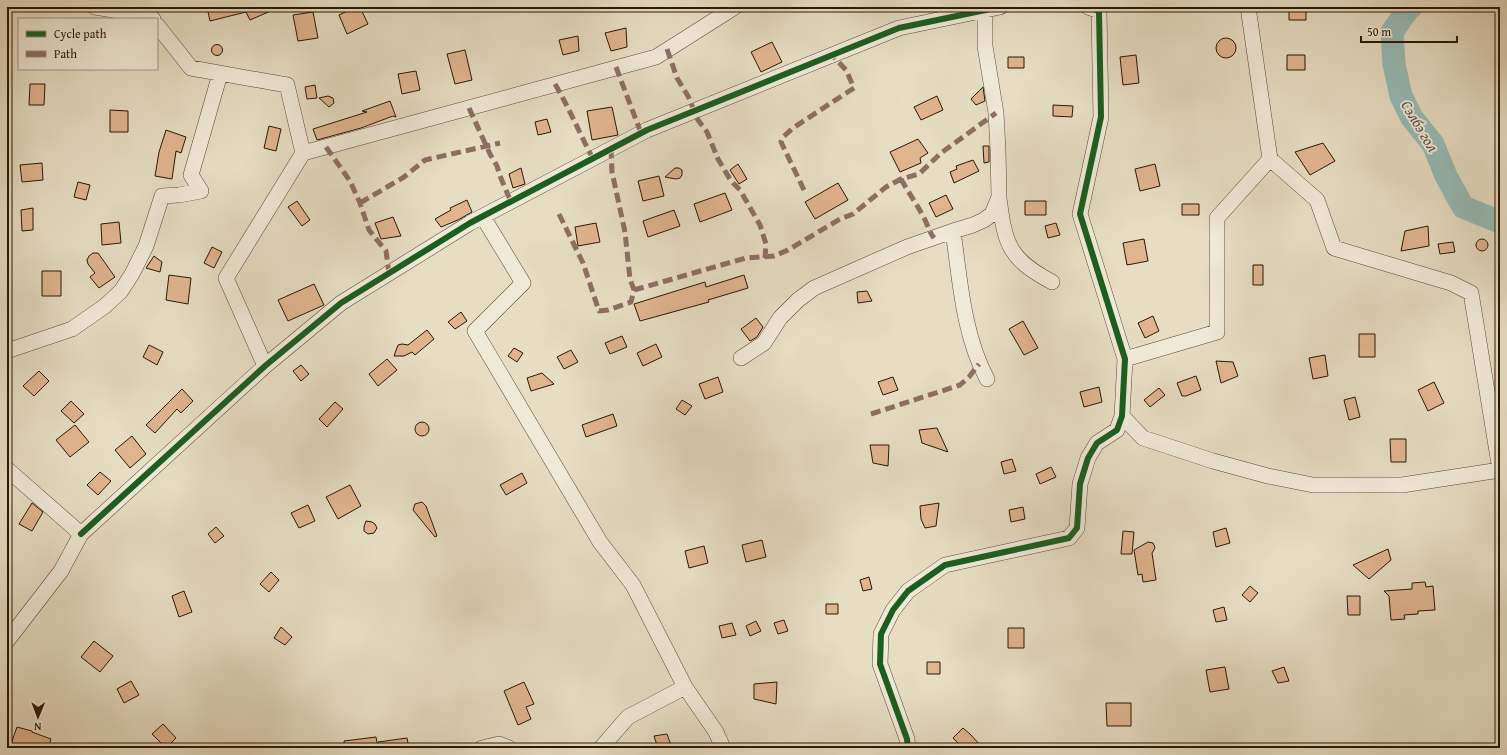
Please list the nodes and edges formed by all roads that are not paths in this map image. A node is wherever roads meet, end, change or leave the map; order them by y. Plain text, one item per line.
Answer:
1 (95, 7) edge
2 (735, 7) edge
3 (1000, 7) edge
4 (1088, 7) edge
5 (1248, 7) edge
6 (984, 10) junction
7 (154, 17) edge
8 (158, 23) edge
9 (220, 74) junction
10 (303, 153) junction
11 (1270, 159) junction
12 (999, 197) junction
13 (483, 217) junction
14 (953, 231) junction
15 (1052, 282) dead end
16 (7, 351) edge
17 (741, 358) dead end
18 (1125, 358) junction
19 (265, 366) junction
20 (986, 379) dead end
21 (1122, 416) junction
22 (7, 470) edge
23 (81, 534) junction
24 (7, 641) edge
25 (686, 687) junction
26 (482, 748) edge
27 (509, 748) edge
28 (601, 748) edge
29 (723, 748) edge
30 (908, 748) edge

1 - 7 street
2 - 10 street
3 - 6 street
4 - 18 street
5 - 11 street
6 - 12 street
6 - 13 street
8 - 9 street
9 - 10 street
9 - 16 street
10 - 19 street
11 - 18 street
11 - 21 street
12 - 14 street
12 - 15 street
13 - 19 street
13 - 25 street
14 - 17 street
14 - 20 street
18 - 21 street
19 - 23 street
21 - 30 street
22 - 23 street
23 - 24 street
25 - 28 street
25 - 29 street
26 - 27 street

